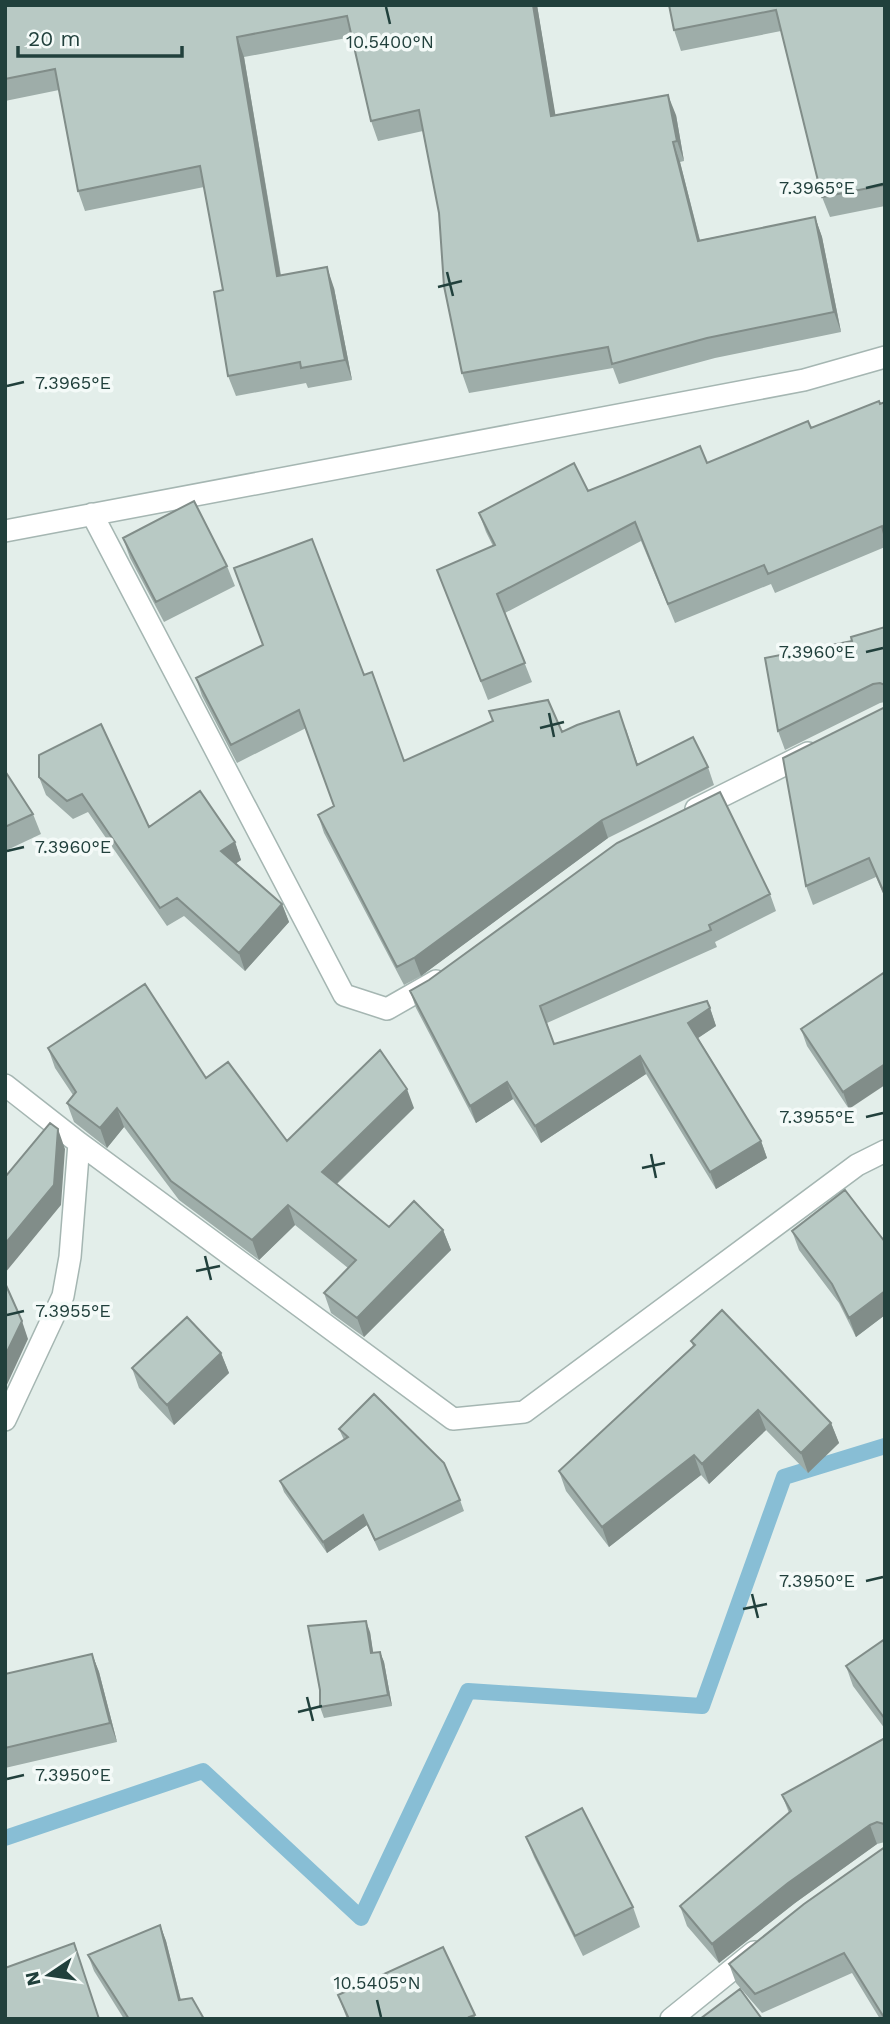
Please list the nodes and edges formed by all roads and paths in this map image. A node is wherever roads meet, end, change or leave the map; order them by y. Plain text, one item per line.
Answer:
1 (885, 357) edge
2 (92, 514) junction
3 (5, 531) edge
4 (824, 745) edge
5 (677, 819) edge
6 (450, 971) edge
7 (5, 1085) edge
8 (79, 1143) junction
9 (885, 1151) edge
10 (5, 1420) edge
11 (772, 1937) edge
12 (671, 2019) edge

1 - 2 street
2 - 3 street
2 - 6 street
4 - 5 street
7 - 8 street
8 - 9 street
8 - 10 street
11 - 12 street

